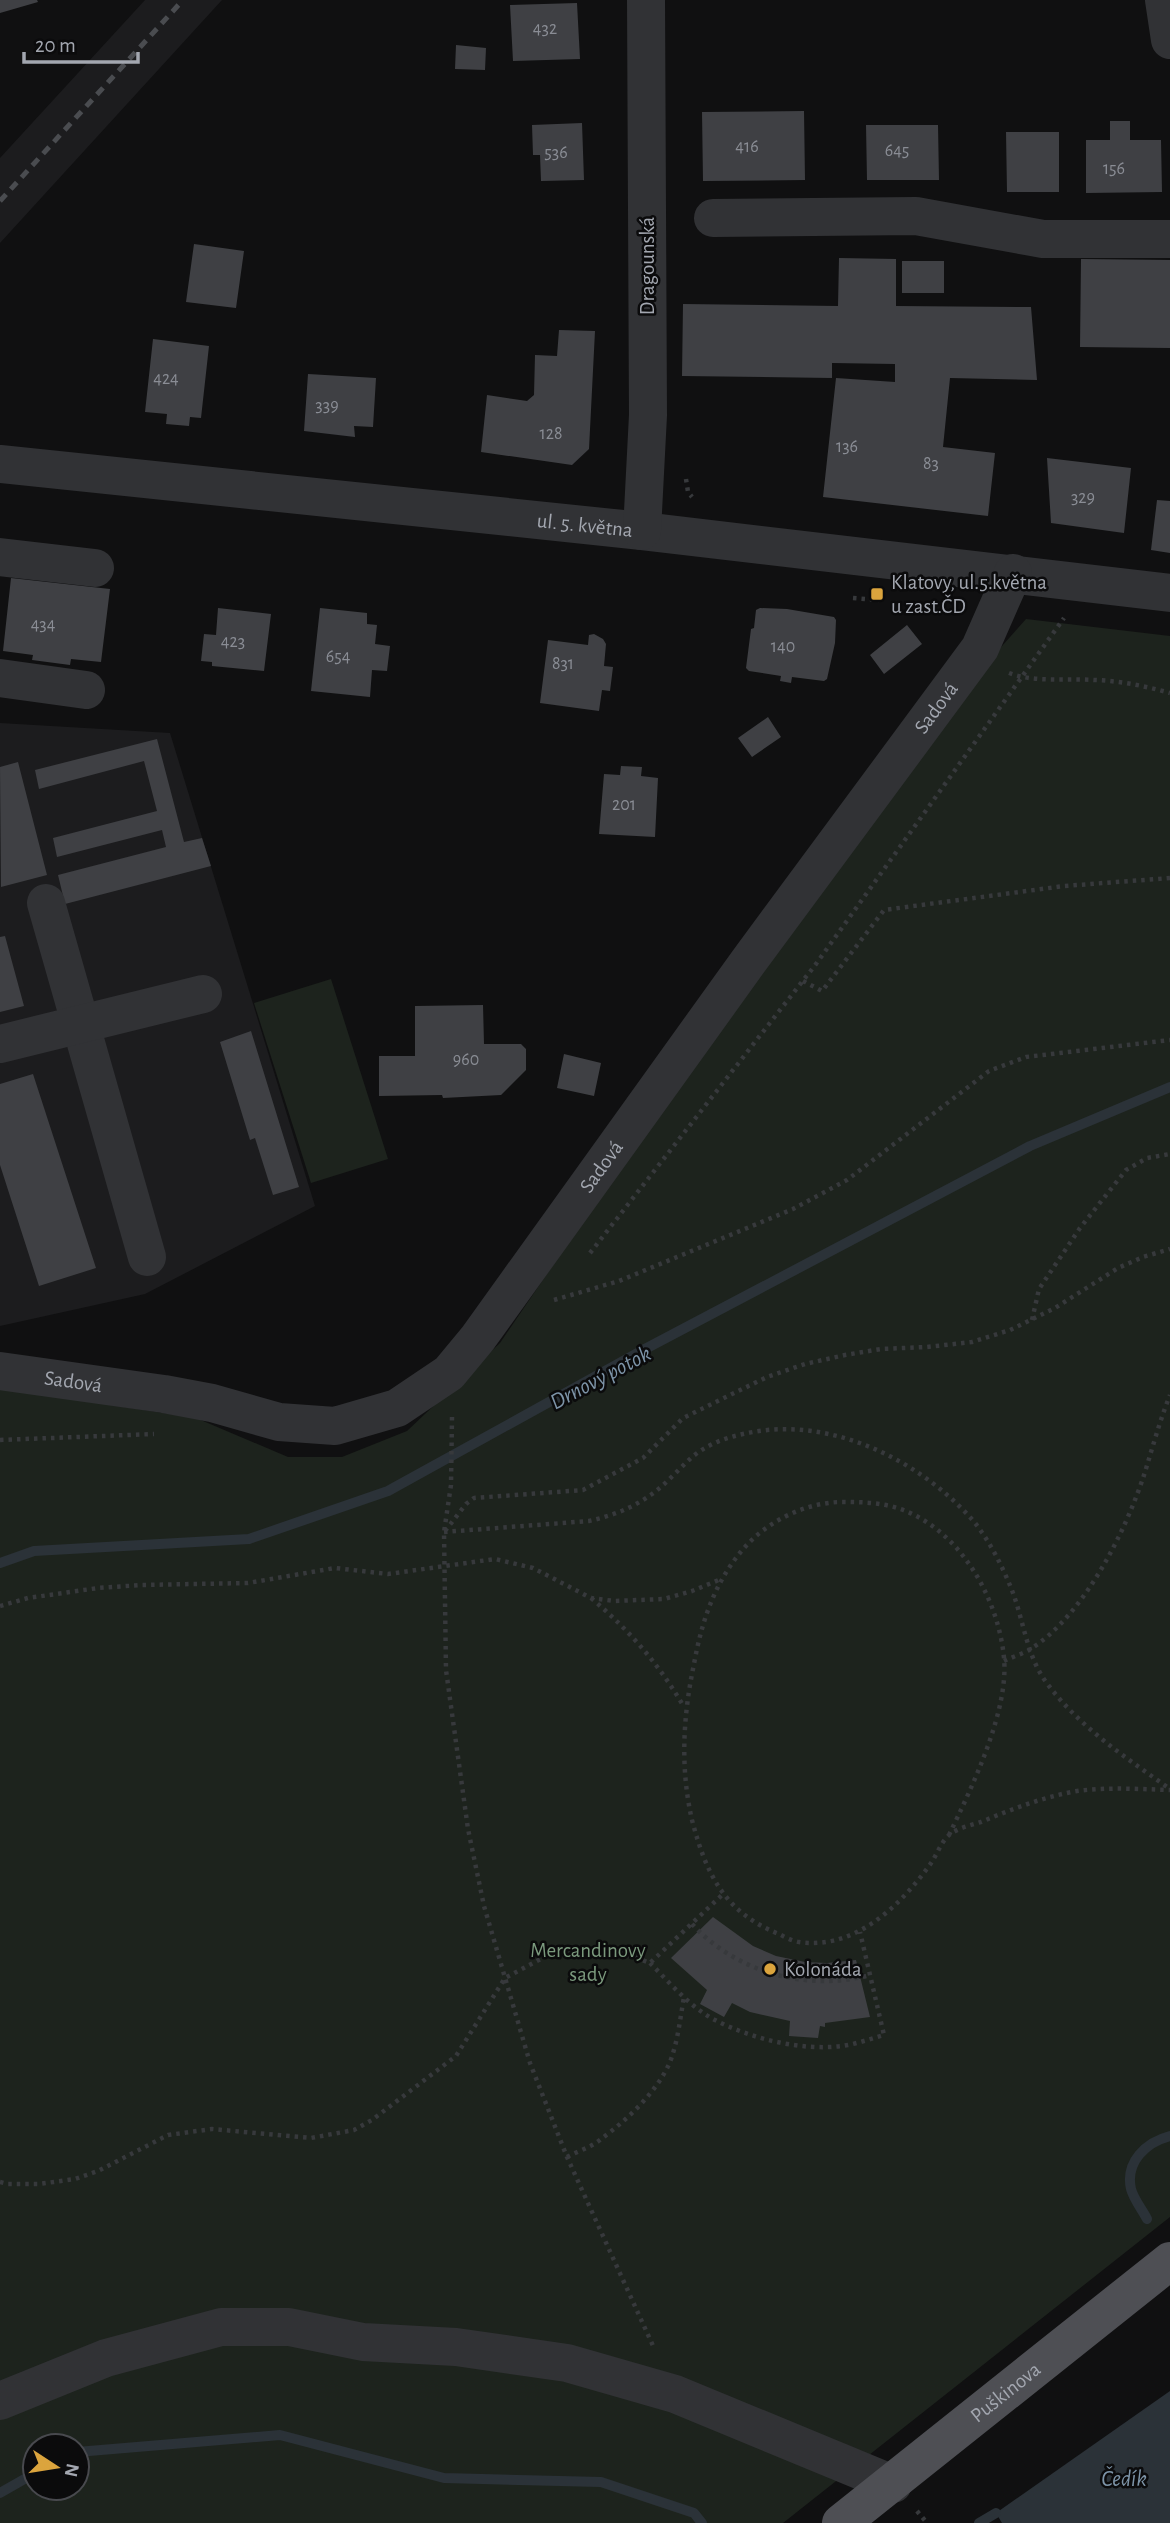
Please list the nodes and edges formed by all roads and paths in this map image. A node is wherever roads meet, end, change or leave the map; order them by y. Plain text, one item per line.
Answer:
1 (646, 0) edge
2 (1164, 0) edge
3 (1170, 40) edge
4 (713, 218) dead end
5 (1170, 239) edge
6 (0, 464) edge
7 (683, 467) dead end
8 (698, 505) dead end
9 (642, 531) junction
10 (0, 557) edge
11 (95, 568) dead end
12 (1013, 573) junction
13 (1170, 593) edge
14 (980, 648) junction
15 (0, 678) edge
16 (86, 690) dead end
17 (1170, 693) edge
18 (1170, 878) edge
19 (46, 903) dead end
20 (803, 981) dead end
21 (203, 994) dead end
22 (80, 1024) junction
23 (1170, 1040) edge
24 (0, 1044) edge
25 (1170, 1154) edge
26 (1170, 1250) edge
27 (147, 1257) dead end
28 (553, 1300) dead end
29 (1032, 1320) junction
30 (0, 1371) edge
31 (1170, 1395) edge
32 (453, 1406) dead end
33 (444, 1532) junction
34 (446, 1567) junction
35 (721, 1579) junction
36 (590, 1598) junction
37 (0, 1606) edge
38 (1029, 1650) junction
39 (1004, 1661) junction
40 (685, 1708) junction
41 (1170, 1789) edge
42 (949, 1835) junction
43 (722, 1895) junction
44 (692, 1924) junction
45 (860, 1932) junction
46 (650, 1963) junction
47 (870, 1975) junction
48 (505, 1978) junction
49 (684, 1997) junction
50 (567, 2157) junction
51 (0, 2182) edge
52 (1170, 2261) edge
53 (675, 2394) junction
54 (0, 2401) edge
55 (905, 2497) junction
56 (841, 2523) edge
57 (928, 2523) edge

1 - 9 street, Dragounská
2 - 3 street
4 - 5 street
6 - 9 street, ul. 5. května
7 - 8 path
9 - 12 street, ul. 5. května
10 - 11 street
12 - 13 street, ul. 5. května
12 - 14 street, Sadová
14 - 17 path
14 - 30 street, Sadová
15 - 16 street
18 - 20 path
19 - 22 street
21 - 22 street
22 - 24 street
22 - 27 street
23 - 28 path
25 - 29 path
26 - 29 path
29 - 33 path
31 - 38 path
32 - 33 path
33 - 34 path
33 - 38 path
34 - 36 path
34 - 37 path
34 - 48 path
35 - 36 path
35 - 39 path
35 - 40 path
36 - 40 path
38 - 39 path
38 - 41 path
39 - 42 path
40 - 43 path
41 - 42 path
42 - 45 path
43 - 44 path
43 - 45 path
44 - 46 path
44 - 47 path
45 - 47 path
46 - 48 path
46 - 49 path
47 - 49 path
48 - 50 path
48 - 51 path
49 - 50 path
50 - 53 path
52 - 55 main road, Puškinova
53 - 54 street
53 - 55 street
55 - 56 main road, Puškinova
55 - 57 path

